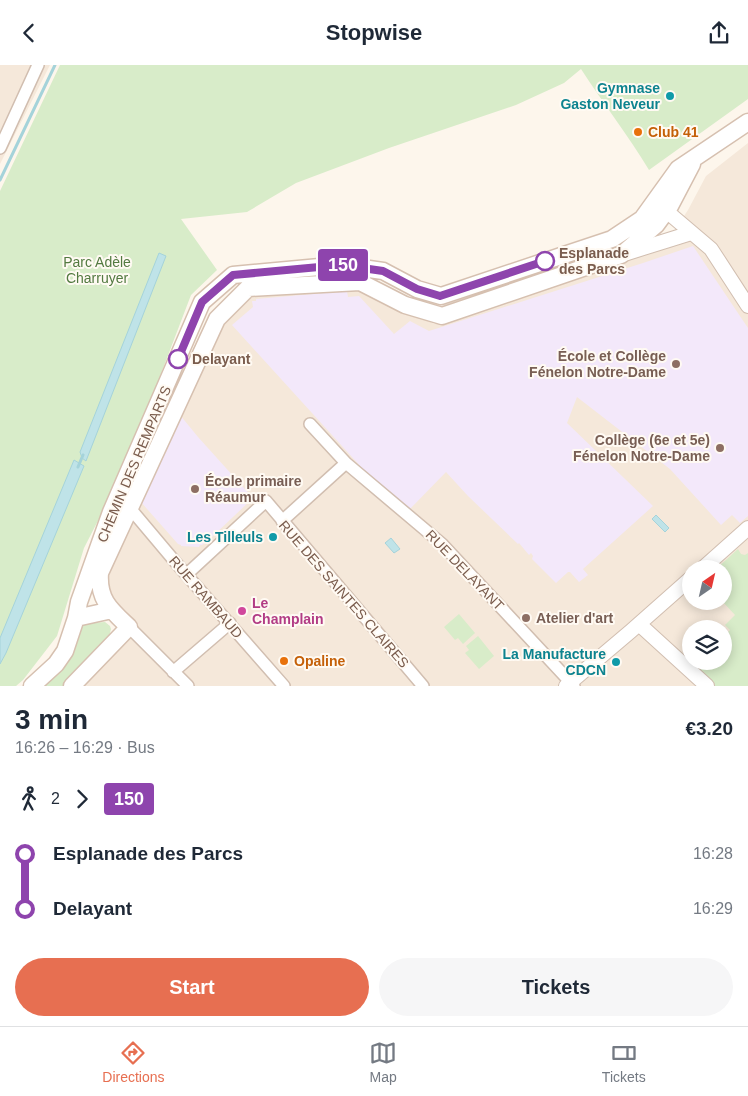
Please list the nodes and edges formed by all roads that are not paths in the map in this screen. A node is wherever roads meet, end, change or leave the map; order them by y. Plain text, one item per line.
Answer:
1 (38, 65) edge
2 (748, 122) edge
3 (0, 149) edge
4 (659, 208) junction
5 (691, 233) junction
6 (621, 255) junction
7 (748, 306) edge
8 (310, 424) dead end
9 (346, 463) junction
10 (129, 507) junction
11 (282, 521) junction
12 (748, 528) edge
13 (712, 560) edge
14 (186, 574) junction
15 (682, 586) edge
16 (112, 610) junction
17 (76, 618) junction
18 (230, 623) junction
19 (639, 624) junction
20 (129, 627) junction
21 (173, 672) junction
22 (570, 685) edge
23 (32, 686) edge
24 (72, 686) edge
25 (188, 686) edge
26 (284, 686) edge
27 (423, 686) edge
28 (707, 686) edge

1 - 3 street
2 - 4 main road, CHEMIN DES REMPARTS
4 - 5 street
4 - 6 main road, CHEMIN DES REMPARTS
4 - 17 main road, CHEMIN DES REMPARTS
5 - 6 street, CHEMIN DES REMPARTS
5 - 7 street
6 - 10 main road, CHEMIN DES REMPARTS
8 - 9 street, RUE DELAYANT
9 - 11 street
9 - 22 street, RUE DELAYANT
10 - 14 street, RUE RAMBAUD
10 - 16 main road, CHEMIN DES REMPARTS
11 - 14 street, RUE DES SAINTES CLAIRES
11 - 27 street, RUE DES SAINTES CLAIRES
12 - 13 street
14 - 18 street, RUE RAMBAUD
15 - 19 street
16 - 17 main road
16 - 20 main road, CHEMIN DES REMPARTS
17 - 23 main road, CHEMIN DES REMPARTS
18 - 21 street
18 - 26 street, RUE RAMBAUD
19 - 22 street
19 - 28 street
20 - 21 street
20 - 24 main road
21 - 25 street

